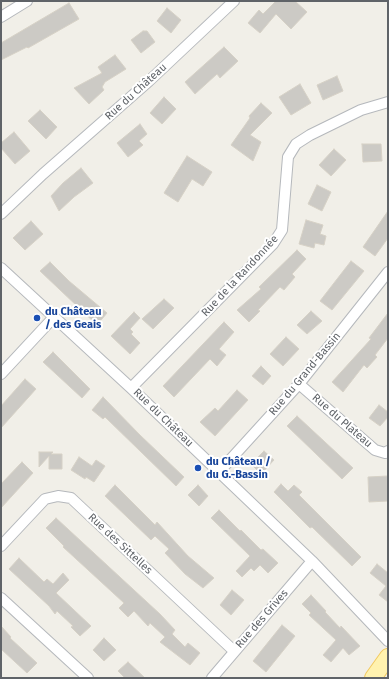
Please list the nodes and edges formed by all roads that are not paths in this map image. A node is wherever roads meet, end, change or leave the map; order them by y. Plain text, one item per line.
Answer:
1 (27, 1) edge
2 (234, 1) edge
3 (1, 17) edge
4 (388, 102) edge
5 (1, 214) edge
6 (1, 268) edge
7 (388, 272) edge
8 (54, 317) junction
9 (1, 374) edge
10 (299, 384) junction
11 (131, 388) junction
12 (388, 451) edge
13 (219, 472) junction
14 (1, 546) edge
15 (312, 561) junction
16 (1, 598) edge
17 (388, 641) edge
18 (234, 652) junction
19 (388, 657) edge
20 (88, 678) edge
21 (212, 678) edge
22 (373, 678) edge

1 - 3 street
2 - 5 street, Rue du Château
4 - 11 street, Rue de la Randonnée
6 - 8 street, Rue du Château
7 - 10 street, Rue du Grand-Bassin
8 - 9 street
8 - 11 street, Rue du Château
10 - 12 street, Rue du Plateau
10 - 13 street, Rue du Grand-Bassin
11 - 13 street, Rue du Château
13 - 15 street, Rue du Château
14 - 18 street, Rue des Sittelles
15 - 17 street, Rue du Château
15 - 18 street, Rue des Grives
16 - 20 street
18 - 21 street, Rue des Grives
19 - 22 main road

